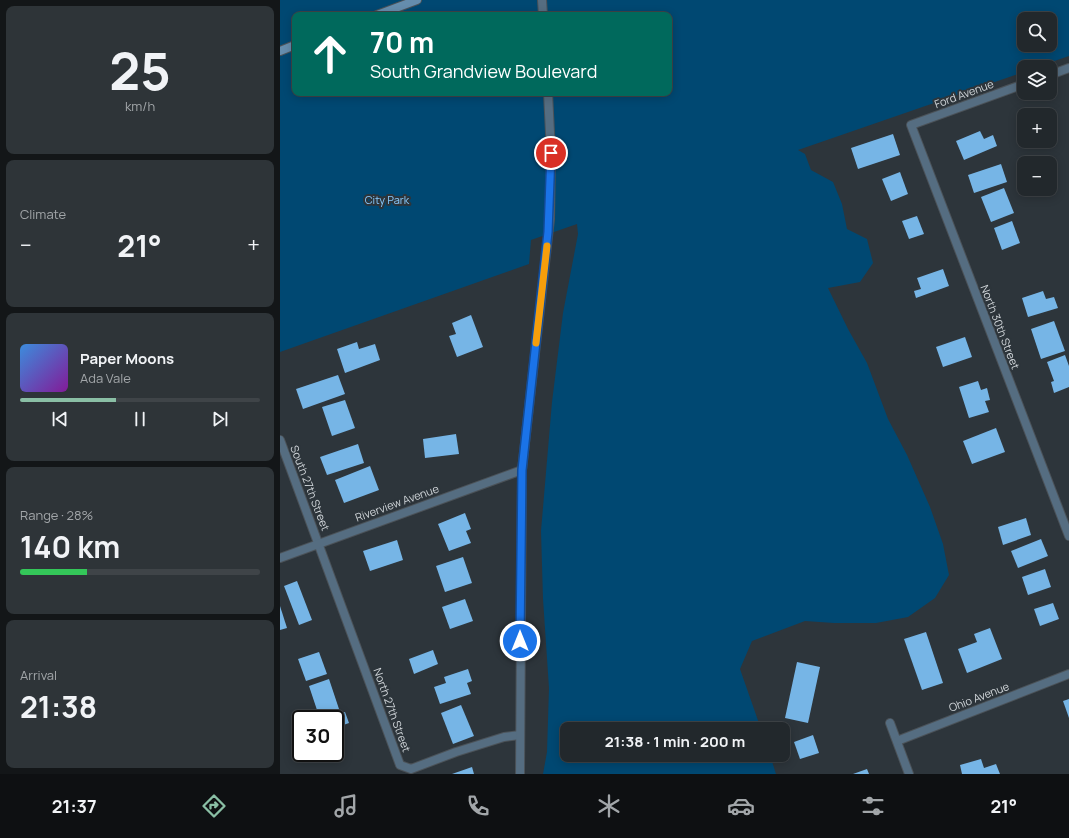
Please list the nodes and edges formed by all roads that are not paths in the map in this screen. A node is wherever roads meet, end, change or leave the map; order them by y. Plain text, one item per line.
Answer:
1 (417, 0) edge
2 (542, 0) edge
3 (385, 12) edge
4 (543, 12) edge
5 (292, 46) edge
6 (280, 51) edge
7 (1069, 68) edge
8 (1057, 72) edge
9 (1017, 87) edge
10 (548, 96) edge
11 (911, 125) joint
12 (280, 440) edge
13 (522, 470) junction
14 (1069, 536) edge
15 (319, 544) junction
16 (280, 558) edge
17 (1069, 674) edge
18 (890, 723) dead end
19 (520, 735) junction
20 (897, 741) junction
21 (520, 774) edge
22 (909, 774) edge

1 - 3 main road
2 - 4 street
5 - 6 main road
7 - 8 street
9 - 11 street, Ford Avenue
10 - 13 street
11 - 14 street, North 30th Street
12 - 15 street, South 27th Street
13 - 15 street, Riverview Avenue
13 - 19 street
15 - 16 street, Riverview Avenue
15 - 19 street, North 27th Street
17 - 20 street, Ohio Avenue
18 - 20 street
19 - 21 street
20 - 22 street

